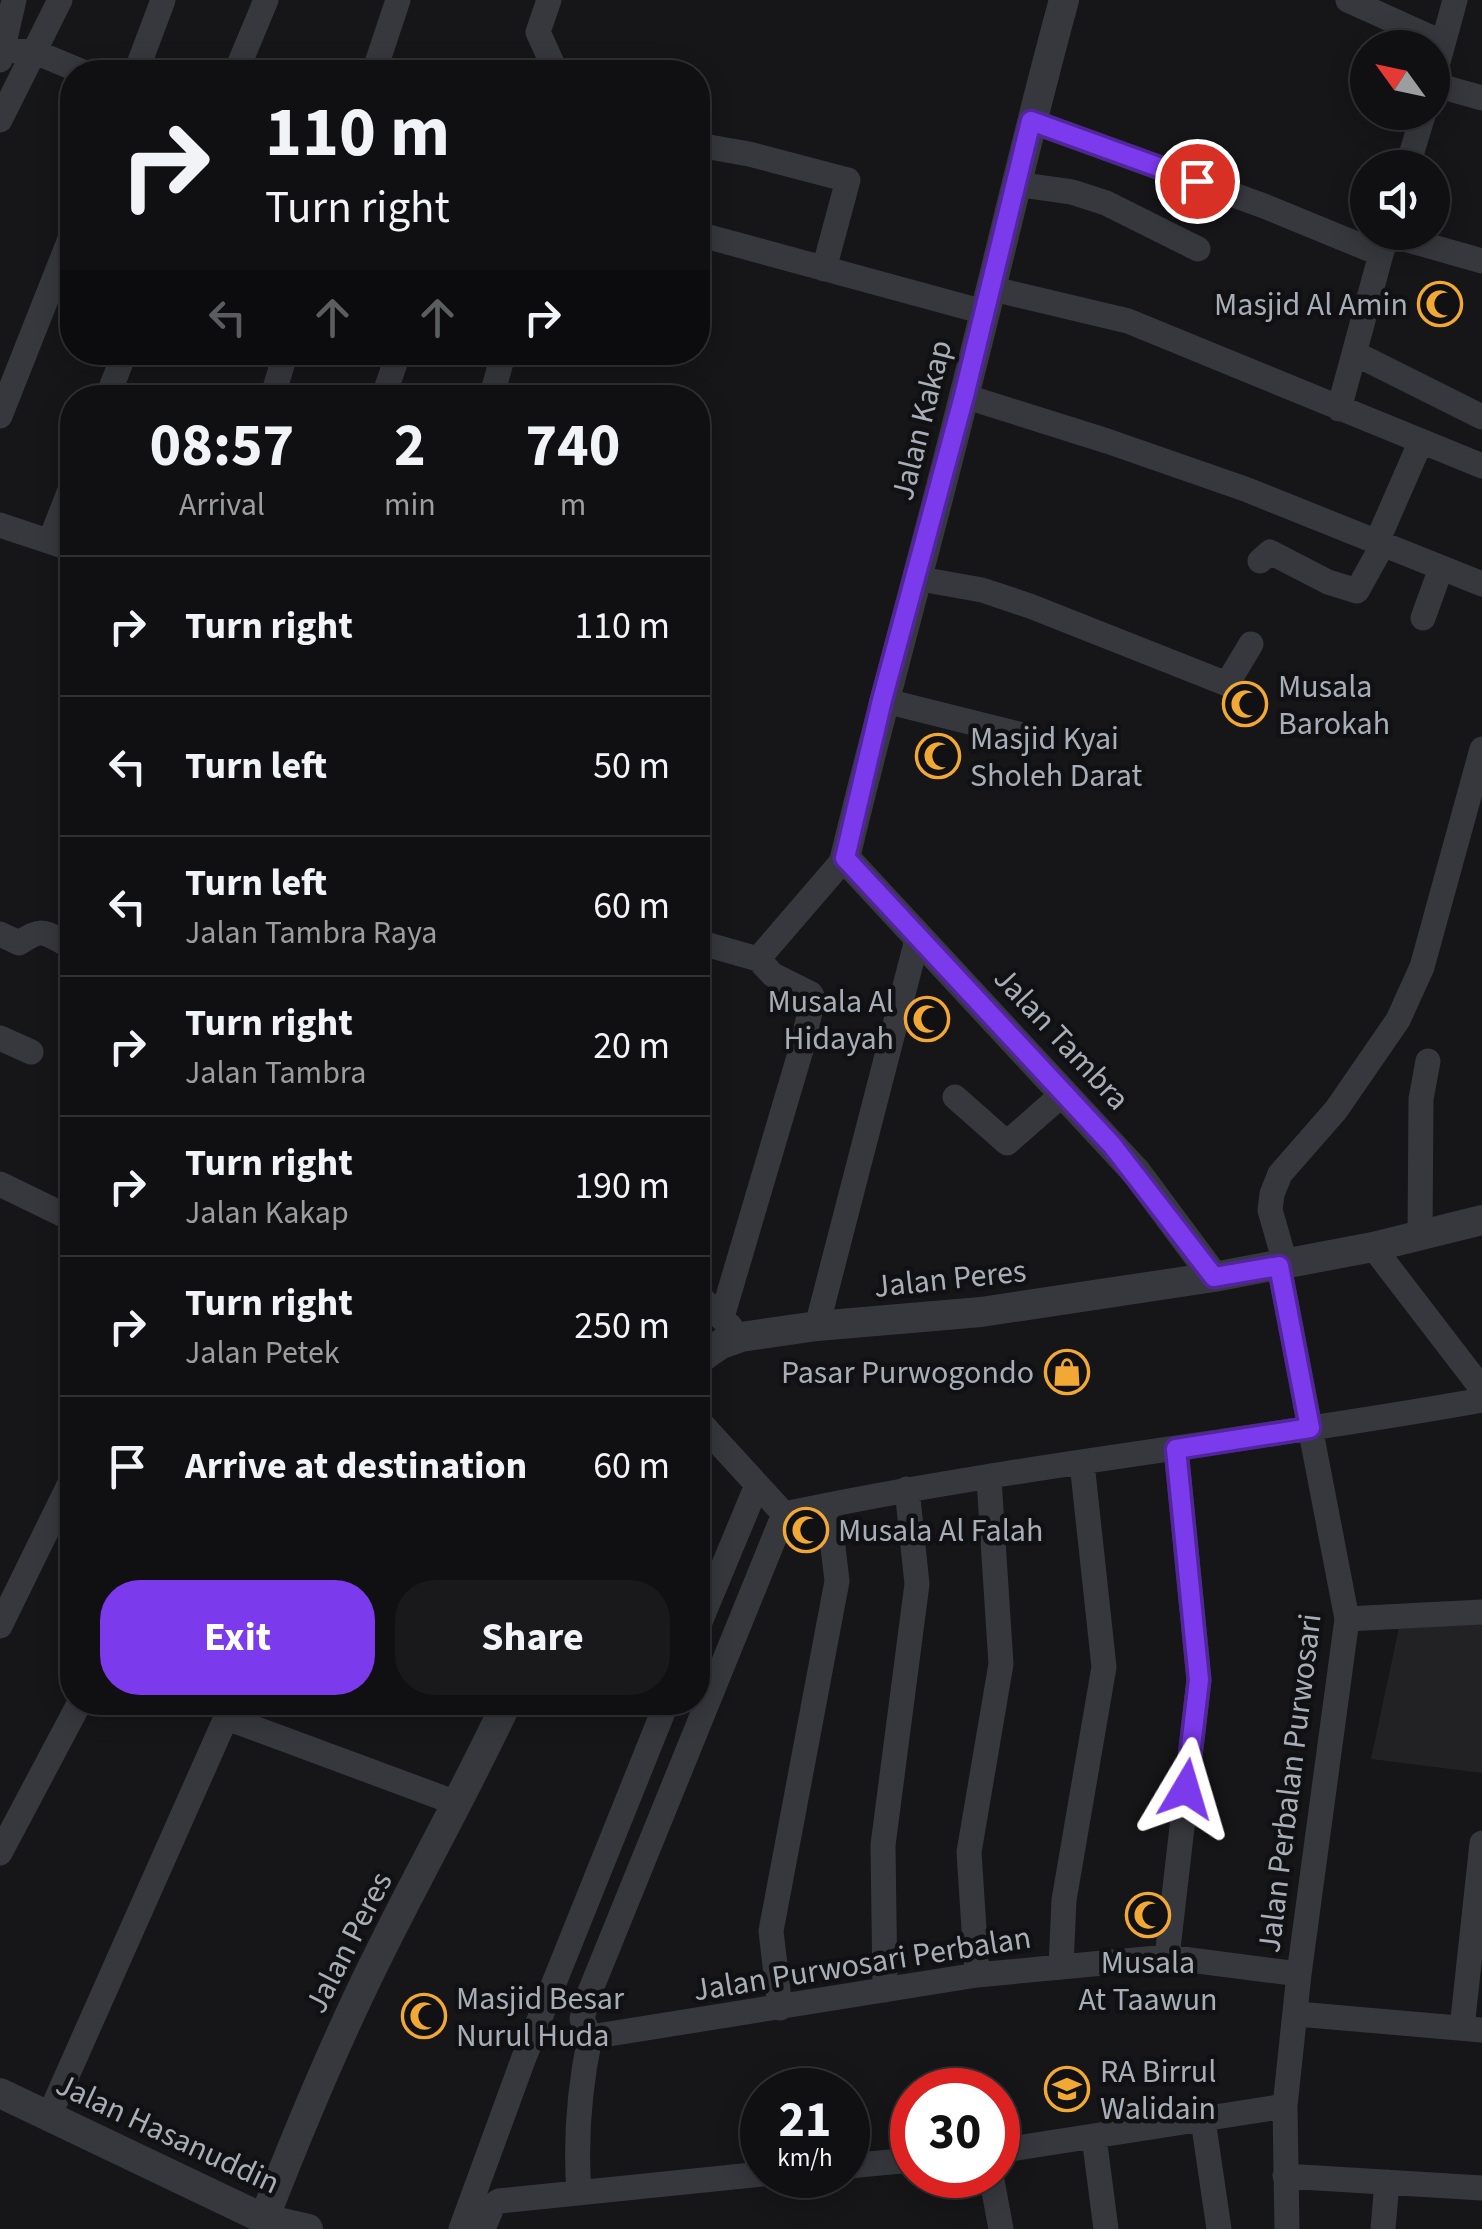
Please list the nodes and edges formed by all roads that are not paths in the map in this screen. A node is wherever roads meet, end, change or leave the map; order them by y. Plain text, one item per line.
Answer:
1 (14, 0) edge
2 (60, 0) edge
3 (163, 0) edge
4 (266, 0) edge
5 (549, 0) edge
6 (1064, 0) edge
7 (1348, 0) edge
8 (1455, 0) edge
9 (388, 3) edge
10 (1414, 30) edge
11 (1447, 30) edge
12 (35, 52) junction
13 (1, 53) edge
14 (140, 60) edge
15 (241, 60) edge
16 (376, 60) edge
17 (551, 60) edge
18 (60, 62) edge
19 (1450, 89) edge
20 (1482, 98) edge
21 (0, 120) edge
22 (1031, 121) junction
23 (710, 146) edge
24 (1015, 184) junction
25 (1350, 230) edge
26 (710, 237) edge
27 (1198, 249) dead end
28 (1382, 250) edge
29 (1434, 250) edge
30 (1482, 260) edge
31 (60, 264) edge
32 (824, 269) junction
33 (987, 300) junction
34 (1354, 353) junction
35 (964, 396) junction
36 (1339, 408) junction
37 (0, 416) edge
38 (1482, 417) edge
39 (1421, 442) junction
40 (1482, 466) edge
41 (0, 525) edge
42 (60, 545) edge
43 (1379, 545) junction
44 (1260, 561) dead end
45 (1440, 568) junction
46 (915, 578) junction
47 (1482, 584) edge
48 (1423, 618) dead end
49 (1251, 644) dead end
50 (882, 700) junction
51 (1018, 734) dead end
52 (1482, 750) edge
53 (845, 858) junction
54 (0, 934) edge
55 (918, 936) junction
56 (60, 941) edge
57 (710, 945) edge
58 (758, 959) junction
59 (0, 1038) edge
60 (30, 1052) dead end
61 (1428, 1061) dead end
62 (1066, 1092) junction
63 (955, 1097) dead end
64 (0, 1184) edge
65 (60, 1213) edge
66 (1482, 1220) edge
67 (1420, 1236) junction
68 (1373, 1247) junction
69 (1282, 1266) junction
70 (1214, 1277) junction
71 (710, 1307) edge
72 (816, 1326) junction
73 (731, 1327) junction
74 (710, 1352) edge
75 (1482, 1389) edge
76 (1482, 1400) edge
77 (1310, 1428) junction
78 (710, 1433) edge
79 (1176, 1449) junction
80 (1082, 1462) junction
81 (989, 1479) junction
82 (757, 1485) junction
83 (906, 1488) junction
84 (60, 1503) edge
85 (828, 1505) junction
86 (784, 1514) junction
87 (710, 1597) edge
88 (1482, 1612) edge
89 (1347, 1619) junction
90 (0, 1626) edge
91 (710, 1697) edge
92 (73, 1715) edge
93 (228, 1715) edge
94 (242, 1715) edge
95 (501, 1715) edge
96 (662, 1715) edge
97 (703, 1715) edge
98 (459, 1804) junction
99 (1482, 1844) edge
100 (0, 1853) edge
101 (1167, 1957) junction
102 (1061, 1967) junction
103 (1298, 1974) junction
104 (977, 1975) junction
105 (885, 1990) junction
106 (780, 2008) junction
107 (1297, 2014) junction
108 (1472, 2029) edge
109 (590, 2037) junction
110 (0, 2094) edge
111 (1285, 2106) junction
112 (48, 2116) junction
113 (1203, 2120) junction
114 (1094, 2136) junction
115 (1020, 2148) edge
116 (740, 2176) edge
117 (1285, 2176) junction
118 (1388, 2182) junction
119 (1482, 2188) edge
120 (579, 2192) junction
121 (995, 2198) edge
122 (263, 2224) edge
123 (308, 2229) edge
124 (461, 2229) edge
125 (483, 2229) edge
126 (1001, 2229) edge
127 (1106, 2229) edge
128 (1219, 2229) edge
129 (1287, 2229) edge
130 (1383, 2229) edge

1 - 13 street
2 - 12 street
3 - 14 street
4 - 15 street
5 - 17 street
6 - 22 street, Jalan Kakap
7 - 10 street
8 - 11 street
9 - 16 street
12 - 13 street
12 - 18 street
12 - 21 street
19 - 20 street
22 - 24 street, Jalan Kakap
22 - 25 street
23 - 32 street
24 - 27 street
24 - 33 street, Jalan Kakap
26 - 32 street
28 - 34 street
29 - 30 street
31 - 37 street
32 - 33 street
33 - 35 street, Jalan Kakap
33 - 36 street
34 - 36 street
34 - 38 street
35 - 43 street
35 - 46 street, Jalan Kakap
36 - 39 street
39 - 40 street
39 - 43 street
41 - 42 street
43 - 44 street
43 - 45 street
45 - 47 street
45 - 48 street
46 - 49 street
46 - 50 street, Jalan Kakap
50 - 51 street
50 - 53 street, Jalan Kakap
52 - 69 street, Jalan Perbalan Purwosari
53 - 55 street, Jalan Tambra
53 - 58 street
54 - 56 street
55 - 62 street, Jalan Tambra
55 - 72 street
57 - 58 street
58 - 73 street
59 - 60 street
61 - 67 street
62 - 63 street
62 - 70 street, Jalan Tambra
64 - 65 street
66 - 67 street, Jalan Peres
67 - 68 street, Jalan Peres
68 - 69 street, Jalan Peres
68 - 75 street
69 - 70 street, Jalan Peres
69 - 77 street, Jalan Perbalan Purwosari
70 - 72 street, Jalan Peres
71 - 73 street
72 - 73 street, Jalan Peres
73 - 74 street, Jalan Peres
76 - 77 street
77 - 79 street
77 - 89 street, Jalan Perbalan Purwosari
78 - 82 street
79 - 80 street
79 - 101 street
80 - 81 street
80 - 102 street
81 - 83 street
81 - 104 street
82 - 86 street
82 - 87 street
83 - 85 street
83 - 105 street
84 - 90 street
85 - 86 street
85 - 106 street
86 - 91 street
88 - 89 street
89 - 103 street, Jalan Perbalan Purwosari
92 - 100 street
93 - 112 street
94 - 98 street
95 - 98 street, Jalan Peres
96 - 124 street
97 - 109 street
98 - 122 street, Jalan Peres
99 - 108 street
101 - 102 street, Jalan Purwosari Perbalan
101 - 103 street, Jalan Purwosari Perbalan
102 - 104 street, Jalan Purwosari Perbalan
103 - 107 street, Jalan Perbalan Purwosari
104 - 105 street, Jalan Purwosari Perbalan
105 - 106 street, Jalan Purwosari Perbalan
106 - 109 street, Jalan Purwosari Perbalan
107 - 108 street
107 - 111 street, Jalan Perbalan Purwosari
109 - 120 street
110 - 112 street, Jalan Hasanuddin
111 - 113 street
111 - 117 street, Jalan Perbalan Purwosari
112 - 122 street, Jalan Hasanuddin
113 - 114 street
113 - 128 street
114 - 115 street
114 - 127 street
116 - 120 street
117 - 118 street
117 - 129 street, Jalan Perbalan Purwosari
118 - 119 street
118 - 130 street
120 - 125 street
121 - 126 street
122 - 123 street, Jalan Hasanuddin

